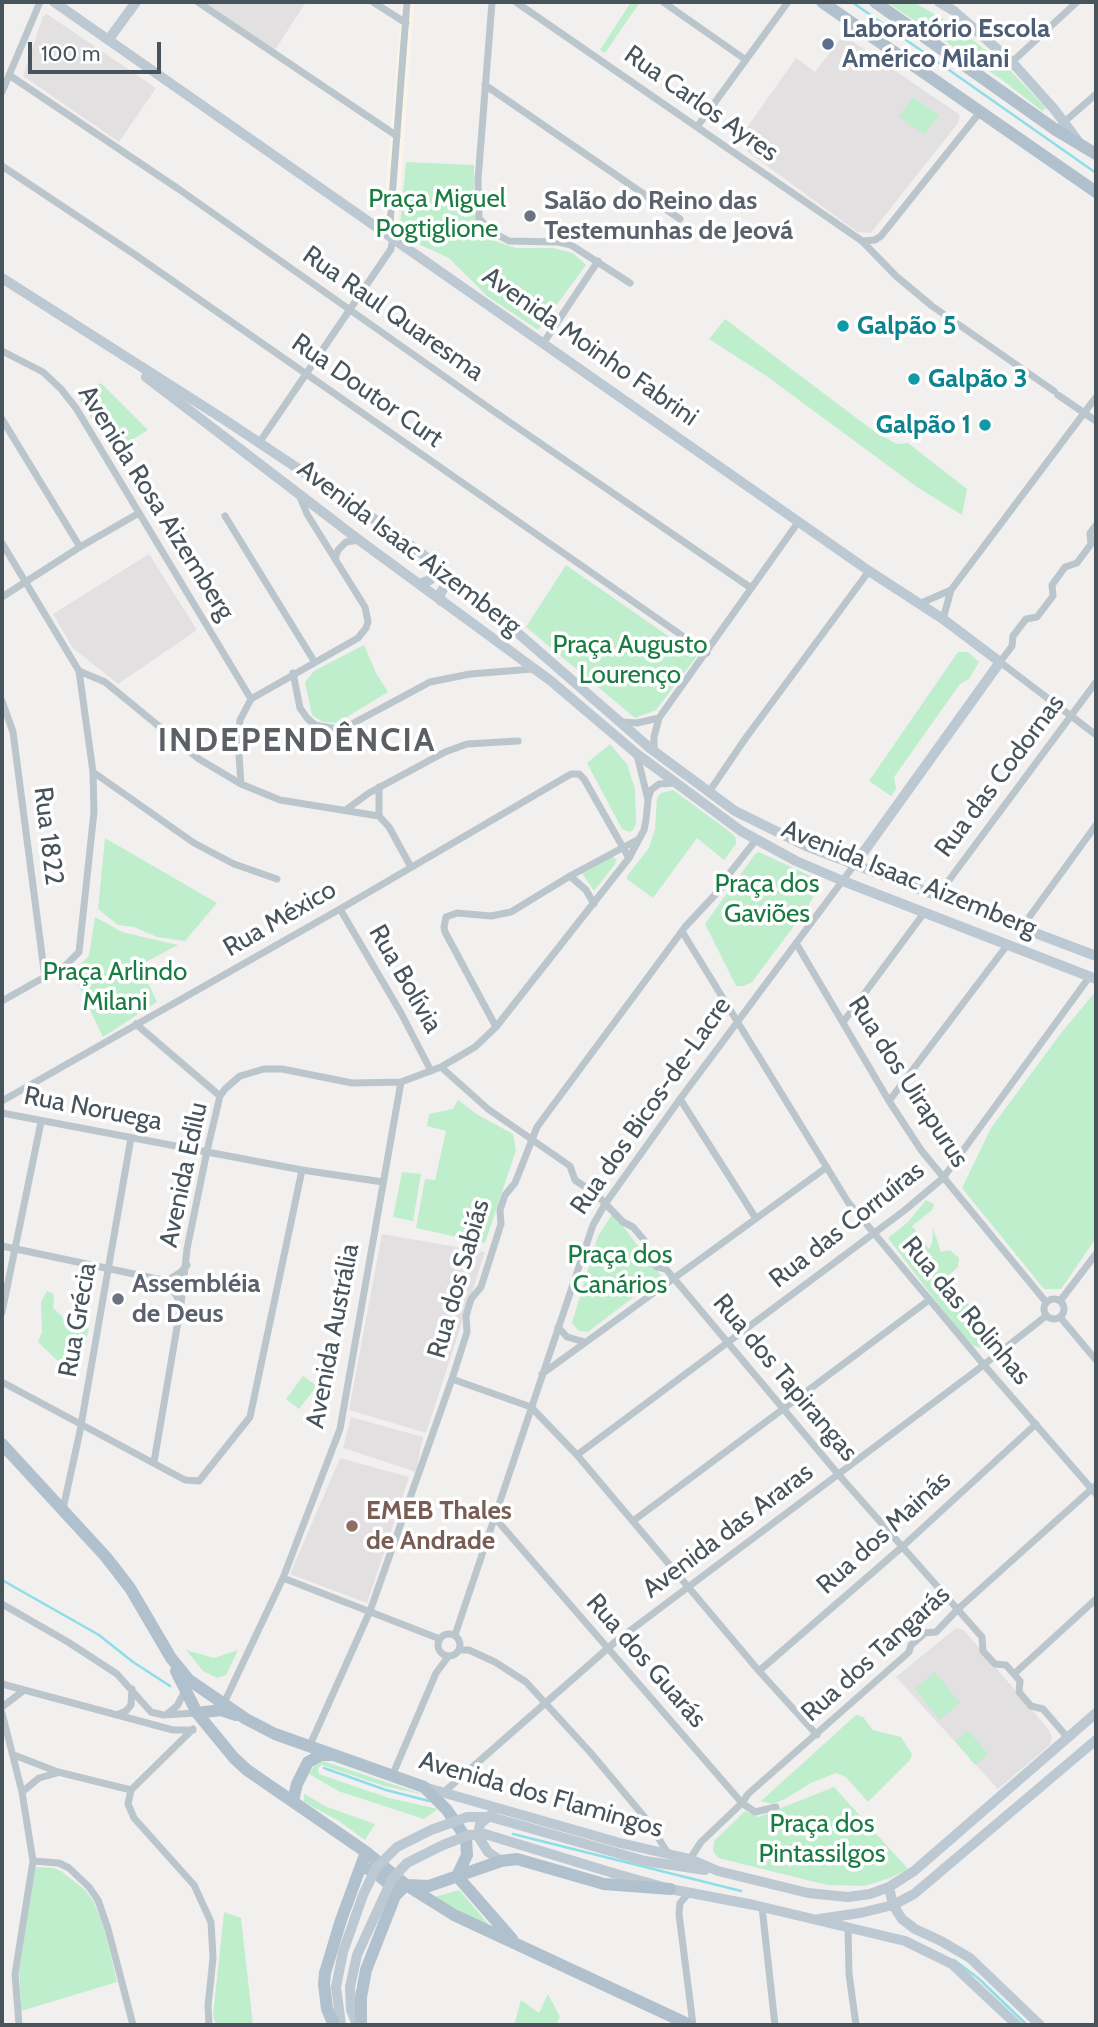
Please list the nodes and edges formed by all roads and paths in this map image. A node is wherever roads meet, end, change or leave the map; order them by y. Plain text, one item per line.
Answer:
1 (40, 2) edge
2 (54, 2) edge
3 (136, 2) edge
4 (198, 2) edge
5 (373, 2) edge
6 (407, 2) edge
7 (492, 2) edge
8 (516, 2) edge
9 (663, 2) edge
10 (788, 2) edge
11 (822, 2) edge
12 (875, 2) edge
13 (939, 2) edge
14 (964, 2) edge
15 (1077, 2) edge
16 (954, 11) junction
17 (405, 23) junction
18 (109, 39) junction
19 (746, 60) junction
20 (1012, 62) junction
21 (9, 75) junction
22 (485, 85) junction
23 (2, 92) edge
24 (1096, 94) edge
25 (980, 112) junction
26 (1060, 126) junction
27 (697, 127) junction
28 (397, 136) junction
29 (1096, 154) edge
30 (2, 166) edge
31 (1096, 192) edge
32 (680, 219) dead end
33 (393, 238) junction
34 (862, 241) junction
35 (598, 261) junction
36 (2, 278) edge
37 (630, 283) dead end
38 (351, 309) junction
39 (544, 342) junction
40 (111, 349) junction
41 (2, 351) edge
42 (306, 375) junction
43 (1096, 397) edge
44 (1085, 413) junction
45 (2, 419) edge
46 (1096, 421) edge
47 (259, 443) junction
48 (299, 495) junction
49 (139, 513) junction
50 (225, 516) dead end
51 (799, 521) junction
52 (1096, 525) edge
53 (359, 540) junction
54 (2, 543) edge
55 (80, 547) junction
56 (335, 559) junction
57 (436, 564) junction
58 (869, 571) junction
59 (457, 580) junction
60 (26, 582) junction
61 (419, 584) junction
62 (751, 588) junction
63 (951, 590) junction
64 (2, 597) edge
65 (441, 601) junction
66 (919, 604) junction
67 (943, 619) junction
68 (707, 653) junction
69 (314, 661) junction
70 (1000, 662) junction
71 (534, 669) junction
72 (79, 671) junction
73 (293, 673) junction
74 (1096, 682) edge
75 (251, 699) junction
76 (2, 701) edge
77 (1071, 716) junction
78 (659, 718) junction
79 (621, 722) junction
80 (1096, 735) edge
81 (518, 741) dead end
82 (654, 751) junction
83 (637, 754) junction
84 (93, 772) junction
85 (676, 783) junction
86 (240, 784) junction
87 (379, 788) junction
88 (709, 792) junction
89 (648, 800) junction
90 (347, 809) junction
91 (379, 816) junction
92 (1096, 825) edge
93 (639, 839) junction
94 (755, 839) junction
95 (806, 846) junction
96 (622, 847) junction
97 (629, 858) junction
98 (796, 861) junction
99 (855, 864) junction
100 (411, 867) junction
101 (570, 876) junction
102 (277, 879) dead end
103 (843, 881) junction
104 (938, 895) junction
105 (594, 904) junction
106 (340, 909) junction
107 (925, 913) junction
108 (1022, 927) junction
109 (683, 933) junction
110 (796, 943) junction
111 (1009, 944) junction
112 (1096, 956) edge
113 (1093, 977) edge
114 (45, 978) junction
115 (2, 1001) edge
116 (738, 1021) junction
117 (844, 1021) junction
118 (136, 1024) junction
119 (495, 1027) junction
120 (441, 1067) junction
121 (431, 1071) junction
122 (401, 1082) junction
123 (220, 1096) junction
124 (680, 1099) junction
125 (2, 1101) edge
126 (889, 1101) junction
127 (2, 1113) edge
128 (41, 1122) junction
129 (131, 1138) junction
130 (532, 1140) junction
131 (207, 1152) junction
132 (827, 1167) junction
133 (302, 1170) junction
134 (943, 1178) junction
135 (383, 1182) junction
136 (605, 1204) junction
137 (755, 1217) junction
138 (873, 1234) junction
139 (2, 1246) edge
140 (16, 1249) junction
141 (1096, 1254) edge
142 (187, 1265) junction
143 (108, 1269) junction
144 (673, 1278) junction
145 (167, 1281) junction
146 (929, 1300) junction
147 (1060, 1301) junction
148 (1046, 1302) junction
149 (181, 1304) junction
150 (2, 1312) edge
151 (1046, 1316) junction
152 (1060, 1317) junction
153 (558, 1327) junction
154 (585, 1342) junction
155 (727, 1342) junction
156 (1096, 1360) edge
157 (984, 1365) junction
158 (542, 1374) junction
159 (452, 1379) junction
160 (2, 1382) edge
161 (531, 1407) junction
162 (784, 1409) junction
163 (81, 1424) junction
164 (1036, 1424) junction
165 (2, 1444) edge
166 (577, 1455) junction
167 (154, 1462) junction
168 (838, 1475) junction
169 (1095, 1489) edge
170 (63, 1510) junction
171 (495, 1518) junction
172 (633, 1521) junction
173 (902, 1547) junction
174 (283, 1578) junction
175 (687, 1586) junction
176 (1096, 1599) edge
177 (2, 1604) edge
178 (958, 1609) junction
179 (370, 1611) junction
180 (455, 1635) junction
181 (440, 1639) junction
182 (607, 1648) junction
183 (460, 1650) junction
184 (448, 1657) junction
185 (759, 1671) junction
186 (1014, 1674) junction
187 (2, 1684) edge
188 (187, 1685) junction
189 (132, 1689) junction
190 (23, 1691) junction
191 (224, 1703) junction
192 (546, 1703) junction
193 (2, 1707) edge
194 (2, 1713) edge
195 (1096, 1713) edge
196 (167, 1714) junction
197 (115, 1715) junction
198 (201, 1717) junction
199 (246, 1719) junction
200 (192, 1730) junction
201 (817, 1735) junction
202 (1068, 1738) junction
203 (1096, 1740) edge
204 (310, 1745) junction
205 (14, 1755) junction
206 (337, 1755) junction
207 (58, 1772) junction
208 (392, 1776) junction
209 (424, 1787) junction
210 (131, 1790) junction
211 (22, 1792) junction
212 (444, 1792) junction
213 (293, 1801) junction
214 (742, 1803) junction
215 (776, 1807) dead end
216 (509, 1810) junction
217 (366, 1852) junction
218 (669, 1854) junction
219 (690, 1859) junction
220 (33, 1861) junction
221 (501, 1861) junction
222 (360, 1869) junction
223 (718, 1871) junction
224 (457, 1876) junction
225 (406, 1885) junction
226 (892, 1885) junction
227 (670, 1889) junction
228 (689, 1893) junction
229 (395, 1896) junction
230 (894, 1905) junction
231 (762, 1907) junction
232 (816, 1919) junction
233 (848, 1928) junction
234 (520, 1946) junction
235 (19, 2025) edge
236 (133, 2025) edge
237 (209, 2025) edge
238 (334, 2025) edge
239 (341, 2025) edge
240 (359, 2025) edge
241 (692, 2025) edge
242 (775, 2025) edge
243 (856, 2025) edge
244 (1017, 2025) edge
245 (1040, 2025) edge

1 - 21 street
2 - 18 street, Avenida Moinho Fabrini
3 - 18 street
4 - 28 street
5 - 17 street
6 - 17 street
7 - 22 street
8 - 27 street, Rua Carlos Ayres
9 - 19 street
10 - 19 street
11 - 25 main road
12 - 26 main road
13 - 16 street
14 - 16 street
15 - 20 street
16 - 20 street
17 - 28 street
18 - 33 street, Avenida Moinho Fabrini
19 - 27 street
20 - 26 street
21 - 23 street
21 - 38 street, Rua Raul Quaresma
22 - 32 street
22 - 35 street
24 - 26 street
25 - 31 main road
25 - 34 street
26 - 29 main road
27 - 34 street, Rua Carlos Ayres
28 - 33 street
30 - 42 street, Rua Doutor Curt
33 - 38 street
33 - 39 street, Avenida Moinho Fabrini
34 - 44 street, Rua Carlos Ayres
35 - 37 street
35 - 39 street
36 - 40 street, Avenida Isaac Aizemberg
38 - 42 street
38 - 62 street, Rua Raul Quaresma
39 - 51 street, Avenida Moinho Fabrini
40 - 47 street, Avenida Isaac Aizemberg
40 - 48 street, Avenida Isaac Aizemberg
41 - 49 street, Avenida Rosa Aizemberg
42 - 47 street
42 - 68 street, Rua Doutor Curt
43 - 44 street
44 - 46 street, Rua Carlos Ayres
44 - 63 street
45 - 55 street
47 - 57 street, Avenida Isaac Aizemberg
48 - 53 street, Avenida Isaac Aizemberg
48 - 56 street
49 - 55 street
49 - 75 street, Avenida Rosa Aizemberg
50 - 69 street
51 - 58 street, Avenida Moinho Fabrini
51 - 62 street
52 - 70 street
53 - 56 street
53 - 61 street, Avenida Isaac Aizemberg
54 - 60 street
55 - 60 street
56 - 69 street
57 - 59 street, Avenida Isaac Aizemberg
57 - 61 street
58 - 66 street, Avenida Moinho Fabrini
58 - 88 street
59 - 65 street
59 - 79 street, Avenida Isaac Aizemberg
60 - 64 street
60 - 72 street
61 - 65 street, Avenida Isaac Aizemberg
62 - 68 street
63 - 66 street
63 - 67 street
65 - 71 street, Avenida Isaac Aizemberg
66 - 67 street, Avenida Moinho Fabrini
67 - 70 street, Avenida Moinho Fabrini
68 - 78 street
69 - 73 street
70 - 77 street, Avenida Moinho Fabrini
70 - 99 street, Rua dos Bicos-de-Lacre
71 - 73 street
71 - 83 street, Avenida Isaac Aizemberg
72 - 84 street
72 - 86 street
73 - 75 street
74 - 77 street, Rua das Codornas
75 - 86 street
76 - 114 street, Rua 1822
77 - 80 street, Avenida Moinho Fabrini
77 - 104 street, Rua das Codornas
78 - 79 street
78 - 82 street
79 - 82 street, Avenida Isaac Aizemberg
81 - 87 street
82 - 88 street, Avenida Isaac Aizemberg
83 - 85 street, Avenida Isaac Aizemberg
83 - 89 street, Avenida Edilu
84 - 102 street
84 - 114 street
85 - 89 street
85 - 94 street, Avenida Isaac Aizemberg
86 - 90 street
87 - 90 street
87 - 91 street
88 - 95 street, Avenida Isaac Aizemberg
89 - 93 street, Avenida Edilu
90 - 91 street
91 - 100 street
92 - 108 street
93 - 96 street
93 - 97 street, Avenida Edilu
94 - 98 street, Avenida Isaac Aizemberg
94 - 109 street, Rua dos Sabiás
95 - 98 street
95 - 99 street, Avenida Isaac Aizemberg
96 - 97 street
96 - 100 street, Rua México
96 - 101 street
97 - 105 street, Avenida Edilu
98 - 103 street, Avenida Isaac Aizemberg
99 - 103 street, Rua dos Bicos-de-Lacre
99 - 104 street, Avenida Isaac Aizemberg
100 - 106 street, Rua México
101 - 105 street
101 - 119 street
103 - 107 street, Avenida Isaac Aizemberg
103 - 110 street, Rua dos Bicos-de-Lacre
104 - 108 street, Avenida Isaac Aizemberg
105 - 119 street, Avenida Edilu
106 - 118 street, Rua México
106 - 121 street, Rua Bolívia
107 - 111 street, Avenida Isaac Aizemberg
107 - 117 street
108 - 112 street, Avenida Isaac Aizemberg
109 - 116 street, Rua das Rolinhas
109 - 130 street, Rua dos Sabiás
110 - 116 street, Rua dos Bicos-de-Lacre
110 - 117 street, Rua dos Uirapurus
111 - 113 street, Avenida Isaac Aizemberg
111 - 126 street
113 - 134 street, Rua das Corruíras
114 - 115 street
116 - 124 street, Rua dos Bicos-de-Lacre
116 - 132 street, Rua das Rolinhas
117 - 126 street, Rua dos Uirapurus
118 - 123 street
118 - 125 street, Rua México
119 - 120 street, Avenida Edilu
120 - 121 street, Avenida Edilu
120 - 130 street, Rua dos Tapirangas
121 - 122 street, Avenida Edilu
122 - 123 street, Avenida Edilu
122 - 135 street, Avenida Austrália
123 - 131 street, Avenida Edilu
124 - 136 street, Rua dos Bicos-de-Lacre
124 - 137 street
126 - 134 street, Rua dos Uirapurus
127 - 128 street, Rua Noruega
128 - 129 street, Rua Noruega
128 - 140 street
129 - 131 street, Rua Noruega
129 - 143 street, Rua Grécia
130 - 136 street, Rua dos Tapirangas
130 - 159 street, Rua dos Sabiás
131 - 133 street, Rua Noruega
131 - 142 street, Avenida Edilu
132 - 137 street
132 - 138 street, Rua das Rolinhas
133 - 135 street, Rua Noruega
133 - 167 street
134 - 138 street, Rua das Corruíras
134 - 148 street, Rua dos Uirapurus
135 - 174 street, Avenida Austrália
136 - 144 street, Rua dos Tapirangas
136 - 153 street, Rua dos Bicos-de-Lacre
137 - 144 street
138 - 146 street, Rua das Rolinhas
138 - 155 street, Rua das Corruíras
139 - 140 street
140 - 143 street
140 - 150 street
141 - 147 street
142 - 145 street
142 - 149 street, Avenida Edilu
143 - 145 street
143 - 163 street, Rua Grécia
144 - 154 street
144 - 155 street, Rua dos Tapirangas
145 - 149 street
146 - 157 street, Rua das Rolinhas
146 - 162 street
147 - 148 street
147 - 152 street
148 - 151 street
149 - 167 street, Avenida Edilu
151 - 152 street
151 - 157 street, Avenida das Araras
152 - 156 street
153 - 154 street
153 - 158 street, Rua dos Bicos-de-Lacre
154 - 158 street
155 - 162 street, Rua dos Tapirangas
155 - 166 street, Rua das Corruíras
157 - 164 street, Rua das Rolinhas
157 - 168 street, Avenida das Araras
158 - 161 street, Rua dos Bicos-de-Lacre
159 - 161 street
159 - 179 street, Rua dos Sabiás
160 - 163 street
161 - 166 street
161 - 171 street, Rua dos Bicos-de-Lacre
162 - 168 street, Rua dos Tapirangas
162 - 172 street
163 - 167 street
163 - 170 street, Rua Grécia
164 - 169 street, Rua das Rolinhas
164 - 173 street, Rua dos Mainás
165 - 170 main road
166 - 172 street
168 - 173 street, Rua dos Tapirangas
168 - 175 street, Avenida das Araras
169 - 178 street, Rua dos Tangarás
170 - 188 main road
171 - 180 street, Rua dos Bicos-de-Lacre
171 - 182 street, Rua dos Guarás
172 - 175 street
173 - 178 street, Rua dos Tapirangas
173 - 185 street, Rua dos Mainás
174 - 179 street
174 - 191 street, Avenida Austrália
175 - 182 street, Avenida das Araras
175 - 185 street
176 - 186 street
177 - 189 street
178 - 186 street, Rua dos Tapirangas
178 - 201 street, Rua dos Tangarás
179 - 181 street
179 - 204 street, Rua dos Sabiás
180 - 181 street
180 - 183 street
181 - 184 street
182 - 192 street, Avenida das Araras
182 - 214 street, Rua dos Guarás
183 - 184 street
183 - 192 street
184 - 208 street
185 - 201 street
186 - 202 street, Rua dos Tapirangas
187 - 190 street
188 - 191 main road, Avenida dos Flamingos
188 - 196 street
188 - 198 main road
189 - 196 street
189 - 197 street
190 - 193 street
190 - 197 street
191 - 199 main road, Avenida dos Flamingos
192 - 212 street, Avenida das Araras
192 - 218 street
194 - 205 street
195 - 202 street
196 - 198 street
197 - 200 street
198 - 199 main road
198 - 200 street
198 - 213 main road
199 - 204 main road, Avenida dos Flamingos
200 - 210 street
201 - 214 street, Rua dos Tangarás
202 - 226 street
203 - 230 street
204 - 206 main road, Avenida dos Flamingos
205 - 207 street
205 - 211 street
206 - 208 main road, Avenida dos Flamingos
206 - 213 main road
207 - 210 street
207 - 211 street
208 - 209 main road, Avenida dos Flamingos
209 - 212 street, Avenida dos Flamingos
209 - 224 main road
210 - 237 street
211 - 220 street
212 - 216 street, Avenida dos Flamingos
213 - 217 main road
214 - 215 street
214 - 219 street, Rua dos Tangarás
216 - 218 street, Avenida dos Flamingos
216 - 221 street
217 - 222 main road
217 - 225 main road
218 - 219 street, Avenida dos Flamingos
219 - 223 street, Avenida dos Flamingos
220 - 235 street
220 - 236 street
221 - 224 main road
221 - 227 main road
222 - 229 main road
222 - 238 main road
223 - 226 street, Avenida dos Flamingos
223 - 239 street, bridge
224 - 225 main road
224 - 234 main road
225 - 229 main road
225 - 234 main road
226 - 230 street
227 - 228 street
227 - 240 street, bridge
228 - 231 street
228 - 241 street
229 - 240 main road
230 - 232 street
230 - 245 street
231 - 232 street
231 - 242 street
232 - 233 street
233 - 243 street
233 - 244 street
234 - 241 main road

